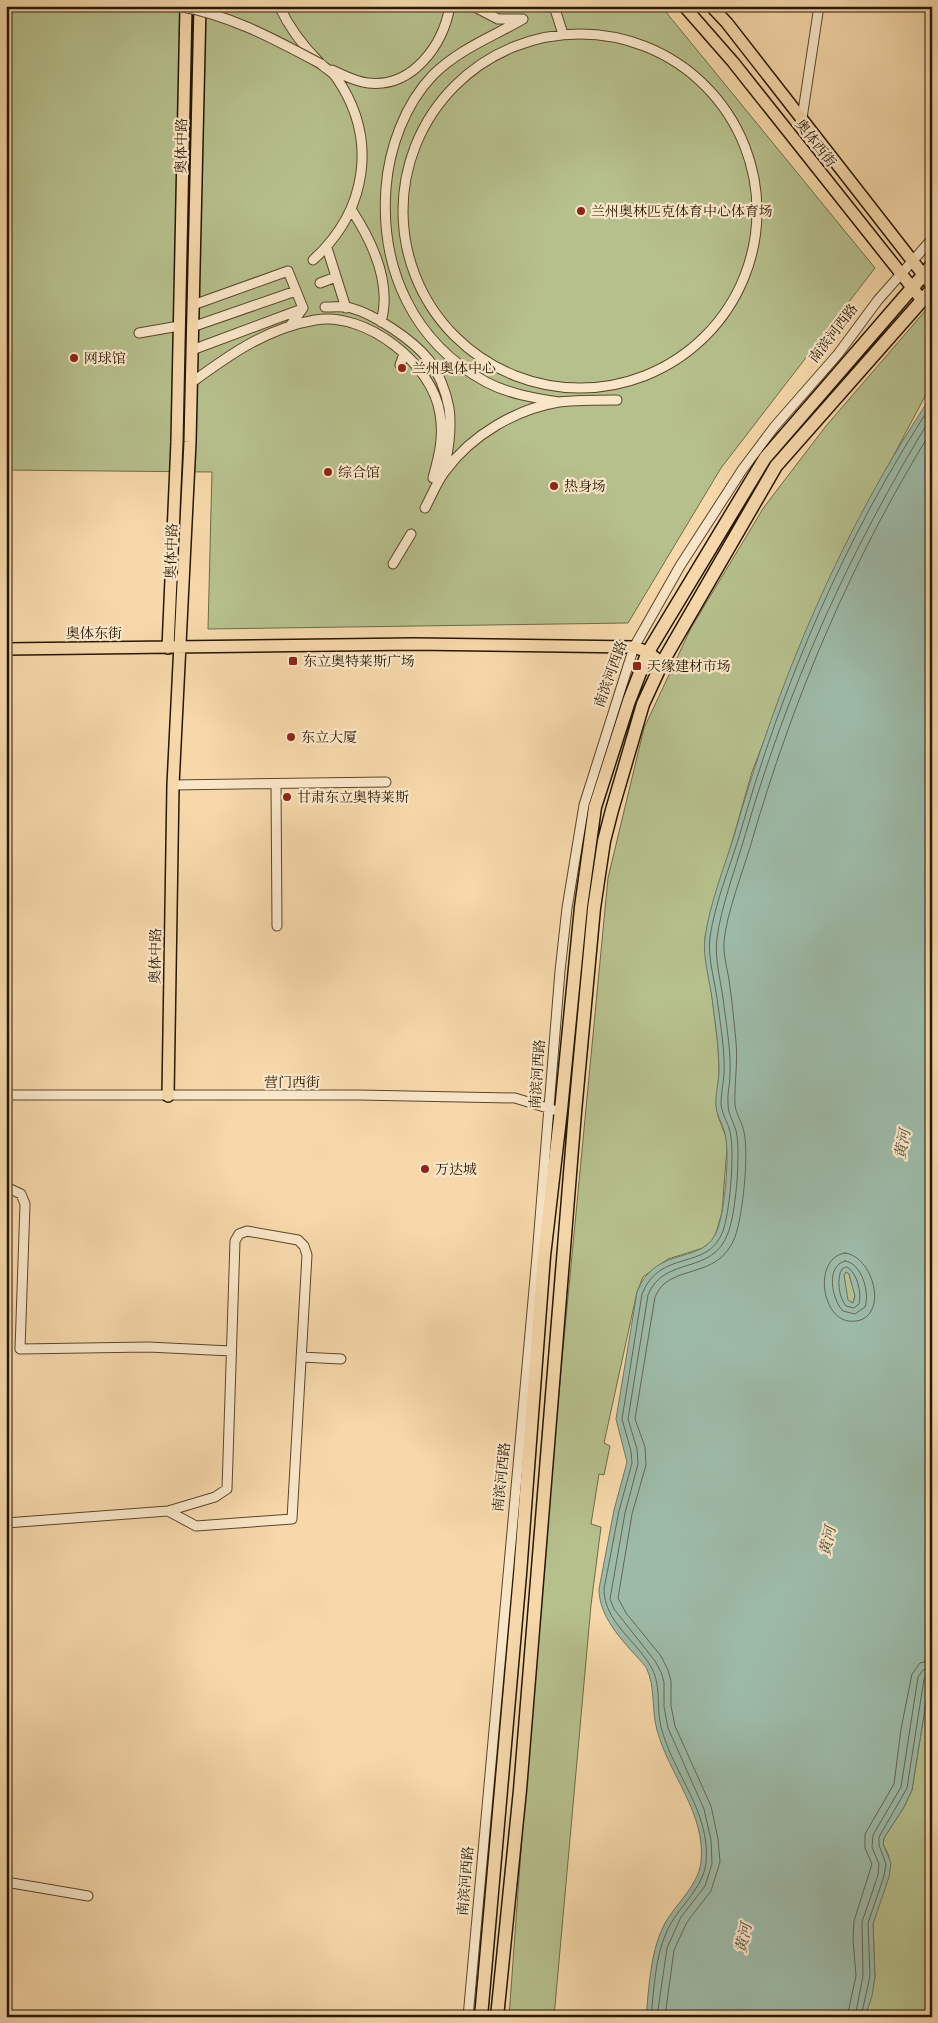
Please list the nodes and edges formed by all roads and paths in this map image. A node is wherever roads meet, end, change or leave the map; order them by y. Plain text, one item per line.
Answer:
1 (177, 6) edge
2 (186, 6) edge
3 (200, 6) edge
4 (279, 6) edge
5 (450, 6) edge
6 (473, 6) edge
7 (554, 6) edge
8 (684, 6) edge
9 (711, 6) edge
10 (818, 6) edge
11 (563, 34) junction
12 (321, 64) junction
13 (802, 118) junction
14 (351, 209) junction
15 (932, 239) edge
16 (327, 248) junction
17 (313, 260) dead end
18 (913, 260) junction
19 (928, 270) edge
20 (900, 274) junction
21 (336, 277) junction
22 (320, 283) dead end
23 (932, 287) edge
24 (912, 288) junction
25 (296, 291) junction
26 (922, 300) junction
27 (193, 305) junction
28 (324, 307) dead end
29 (303, 308) junction
30 (346, 308) junction
31 (381, 322) junction
32 (180, 326) junction
33 (290, 326) junction
34 (192, 327) junction
35 (139, 332) dead end
36 (192, 350) junction
37 (404, 354) junction
38 (400, 365) dead end
39 (191, 383) junction
40 (617, 400) dead end
41 (559, 402) junction
42 (444, 472) junction
43 (433, 478) dead end
44 (425, 508) dead end
45 (411, 534) dead end
46 (393, 564) dead end
47 (634, 647) junction
48 (168, 648) junction
49 (181, 648) junction
50 (6, 649) edge
51 (648, 652) junction
52 (662, 663) junction
53 (386, 782) dead end
54 (276, 784) junction
55 (173, 785) junction
56 (277, 926) dead end
57 (6, 1095) edge
58 (168, 1096) junction
59 (555, 1110) junction
60 (575, 1112) junction
61 (6, 1187) edge
62 (540, 1256) junction
63 (564, 1258) junction
64 (231, 1352) junction
65 (301, 1357) junction
66 (341, 1359) dead end
67 (168, 1511) junction
68 (6, 1523) edge
69 (6, 1882) edge
70 (88, 1896) dead end
71 (468, 2017) edge
72 (481, 2017) edge
73 (497, 2017) edge

1 - 12 street, bridge
2 - 32 main road, 奥体中路
3 - 27 main road, 奥体中路
4 - 12 street
5 - 12 street
6 - 41 street
7 - 11 street
8 - 20 main road, 奥体西街
9 - 13 main road, 奥体西街
10 - 13 street
11 - 11 street
12 - 14 street
13 - 18 main road, 奥体西街
14 - 16 street
14 - 31 street
15 - 18 street, 南滨河西路
16 - 17 street
16 - 21 street
18 - 19 main road, 奥体西街
18 - 20 street, 南滨河西路
19 - 23 main road, 奥体西街
19 - 24 highway, 南滨河西路
20 - 24 main road, 奥体西街
20 - 47 street, 南滨河西路
21 - 22 street
21 - 30 street
23 - 26 highway
24 - 26 main road, 奥体西街
24 - 51 highway, 南滨河西路
25 - 27 street
25 - 29 street
25 - 34 street
26 - 52 highway
27 - 34 main road, 奥体中路
28 - 30 street
29 - 33 street
29 - 36 street
30 - 31 street
31 - 42 street
32 - 35 street
32 - 48 main road, 奥体中路
33 - 37 street
33 - 39 street
34 - 36 main road, 奥体中路
36 - 39 main road, 奥体中路
37 - 38 street
37 - 43 street
39 - 49 main road, 奥体中路
40 - 41 street
41 - 42 street
42 - 44 street
45 - 46 street
47 - 49 main road, 奥体东街
47 - 51 main road, 奥体东街
47 - 59 street, 南滨河西路
48 - 49 main road, 奥体东街
48 - 50 main road, 奥体东街
49 - 55 main road, 奥体中路
51 - 52 main road, 奥体东街
51 - 59 highway, 南滨河西路
52 - 60 highway
53 - 54 street
54 - 55 street
54 - 56 street
55 - 58 main road, 奥体中路
57 - 58 street, 营门西街
58 - 59 street, 营门西街
59 - 60 street, 营门西街
59 - 62 highway, 南滨河西路
60 - 63 highway
61 - 64 street
62 - 63 street
62 - 71 street, 南滨河西路
62 - 72 highway, 南滨河西路
63 - 73 highway
64 - 65 street
64 - 67 street
65 - 66 street
65 - 67 street
67 - 68 street
69 - 70 street

